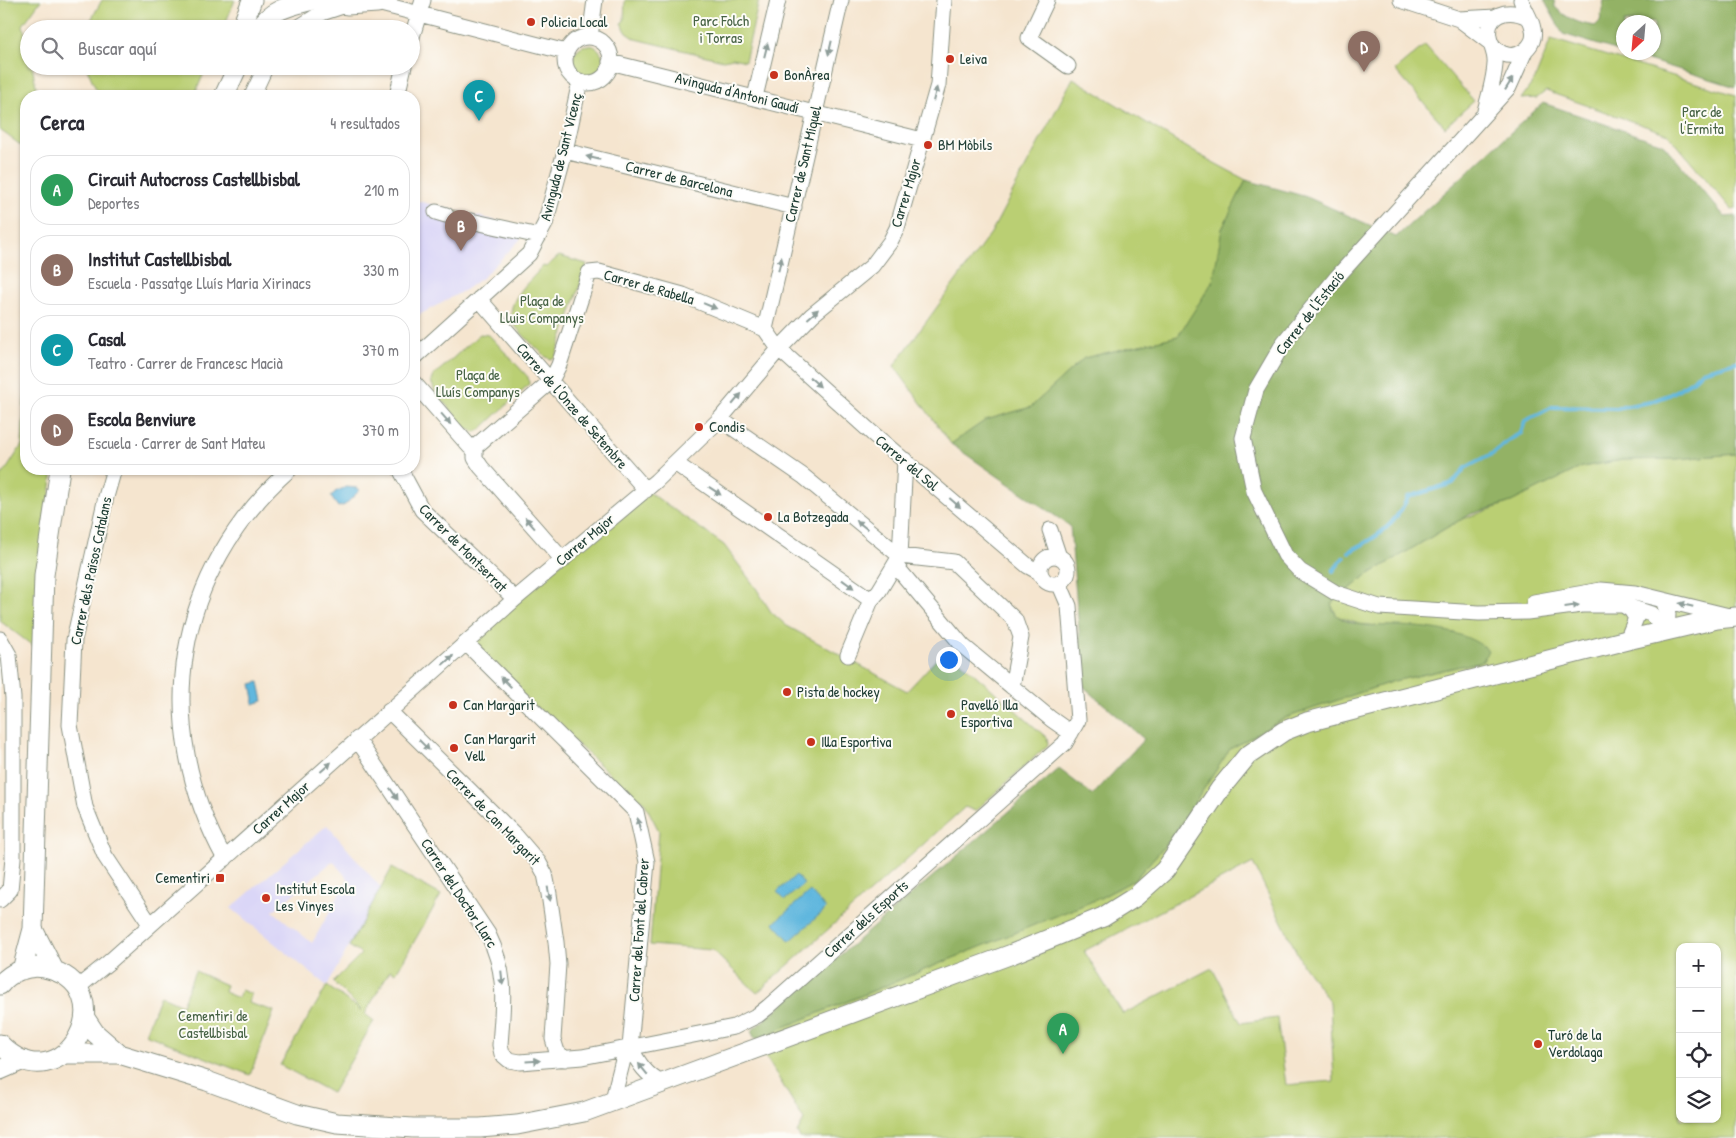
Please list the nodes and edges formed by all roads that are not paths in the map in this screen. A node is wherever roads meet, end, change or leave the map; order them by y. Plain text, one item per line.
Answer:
1 (252, 0) edge
2 (314, 0) edge
3 (318, 0) edge
4 (595, 0) edge
5 (778, 0) edge
6 (841, 0) edge
7 (944, 0) edge
8 (1047, 0) edge
9 (1401, 0) edge
10 (1521, 0) edge
11 (374, 1) edge
12 (347, 5) junction
13 (421, 7) edge
14 (1502, 10) edge
15 (1527, 17) junction
16 (1459, 19) junction
17 (244, 20) edge
18 (265, 20) edge
19 (311, 20) edge
20 (417, 20) edge
21 (590, 37) junction
22 (1493, 46) junction
23 (1525, 51) junction
24 (566, 52) junction
25 (610, 62) junction
26 (1068, 66) dead end
27 (222, 75) edge
28 (234, 75) edge
29 (262, 75) edge
30 (402, 75) edge
31 (580, 81) junction
32 (216, 90) edge
33 (227, 90) edge
34 (255, 90) edge
35 (398, 90) edge
36 (755, 97) junction
37 (1485, 112) junction
38 (816, 113) junction
39 (922, 140) junction
40 (565, 151) junction
41 (794, 207) junction
42 (472, 220) tunnel mouth
43 (539, 236) junction
44 (479, 299) junction
45 (765, 329) junction
46 (779, 349) junction
47 (420, 353) edge
48 (551, 381) junction
49 (420, 390) edge
50 (720, 419) junction
51 (476, 446) junction
52 (905, 460) junction
53 (675, 463) junction
54 (59, 475) edge
55 (112, 475) edge
56 (284, 475) edge
57 (403, 475) edge
58 (646, 490) junction
59 (1050, 530) dead end
60 (1059, 557) junction
61 (563, 560) junction
62 (897, 560) junction
63 (1039, 572) junction
64 (1059, 584) junction
65 (515, 599) junction
66 (870, 600) junction
67 (1663, 600) junction
68 (1623, 605) junction
69 (1506, 610) junction
70 (1735, 617) edge
71 (1667, 631) junction
72 (0, 639) edge
73 (1627, 640) junction
74 (467, 644) junction
75 (848, 655) dead end
76 (1012, 686) junction
77 (389, 711) junction
78 (1071, 733) junction
79 (357, 740) junction
80 (0, 847) edge
81 (14, 858) junction
82 (225, 859) junction
83 (0, 900) edge
84 (150, 924) junction
85 (33, 929) junction
86 (22, 970) junction
87 (54, 970) junction
88 (0, 984) edge
89 (77, 988) junction
90 (84, 1018) junction
91 (0, 1044) edge
92 (630, 1048) junction
93 (65, 1054) junction
94 (119, 1054) junction
95 (565, 1059) junction
96 (23, 1060) junction
97 (0, 1070) edge
98 (620, 1076) junction
99 (663, 1084) junction
100 (643, 1091) junction
101 (612, 1103) junction

1 - 17 street
2 - 18 street
3 - 12 street
4 - 21 street
36 -> 5 street
6 -> 38 street, Carrer de Sant Miquel
39 -> 7 street, Carrer Major
8 - 26 street
9 - 16 street
10 - 15 street, Carrer de l'Estació
11 - 12 street
11 - 13 street
12 - 19 street
13 - 20 street
13 - 24 street
14 - 15 street
14 - 16 street
14 - 22 street
15 - 23 street, Carrer de l'Estació
16 - 22 street
21 - 24 street
21 - 25 street
22 - 23 street
22 - 37 street
37 -> 23 street, Carrer de l'Estació
24 - 31 street
25 - 31 street
25 - 36 street, Avinguda d'Antoni Gaudí
27 - 32 street
28 - 33 street
29 - 34 street
30 - 35 street
31 - 40 street, Avinguda de Sant Vicenç
36 - 38 street, Avinguda d'Antoni Gaudí
37 - 69 street, Carrer de l'Estació
38 - 39 street, Avinguda d'Antoni Gaudí
38 - 41 street, Carrer de Sant Miquel
46 -> 39 street, Carrer Major
41 -> 40 street, Carrer de Barcelona
40 - 43 street, Avinguda de Sant Vicenç
45 -> 41 street, Carrer de Sant Miquel
42 - 43 street
43 - 44 street, Avinguda de Sant Vicenç
44 - 47 street, Avinguda de Sant Vicenç
44 - 48 street, Carrer de l'Onze de Setembre
45 - 46 street
48 -> 45 street, Carrer de Rabella
50 -> 46 street, Carrer Major
46 -> 52 street, Carrer del Sol
48 - 51 street
48 - 58 street, Carrer de l'Onze de Setembre
49 -> 51 street
50 - 53 street, Carrer Major
62 -> 50 street
61 -> 51 street
52 - 62 street
52 -> 63 street, Carrer del Sol
53 - 58 street, Carrer Major
53 -> 66 street
54 - 85 street
55 - 84 street, Carrer dels Països Catalans
56 - 82 street
57 - 65 street, Carrer de Montserrat
58 - 61 street, Carrer Major
59 - 60 street
60 - 63 street
60 - 64 street
61 - 65 street, Carrer Major
62 - 66 street
62 - 76 street
62 - 76 street
63 - 64 street
64 - 78 street
65 - 74 street, Carrer Major
66 - 75 street
67 - 69 street, Carrer de l'Estació
70 -> 67 street, Carrer de l'Estació
67 - 71 street
69 -> 68 street, Carrer de l'Estació
68 - 71 street, Carrer de l'Estació
68 - 73 street
70 - 71 street
71 - 73 street
72 - 81 street
73 - 99 street
77 -> 74 street, Carrer Major
92 -> 74 street, Carrer del Font del Cabrer
76 - 78 street
77 - 79 street, Carrer Major
77 -> 95 street, Carrer de Can Margarit
78 - 92 street, Carrer dels Esports
82 -> 79 street, Carrer Major
79 -> 95 street, Carrer del Doctor Llarc
80 - 81 street
81 - 83 street
82 - 84 street, Carrer Major
84 - 89 street, Carrer Major
85 - 86 street
85 - 87 street
86 - 87 street
86 - 88 street
87 - 89 street
89 - 90 street
90 - 93 street
90 - 94 street
91 - 96 street
92 - 95 street, Carrer del Doctor Llarc
92 - 98 street, Carrer del Font del Cabrer
99 -> 92 street
93 - 94 street
93 - 96 street
94 - 101 street
96 - 97 street
98 - 100 street
98 - 101 street, Carrer del Font del Cabrer
99 - 100 street
100 - 101 street

